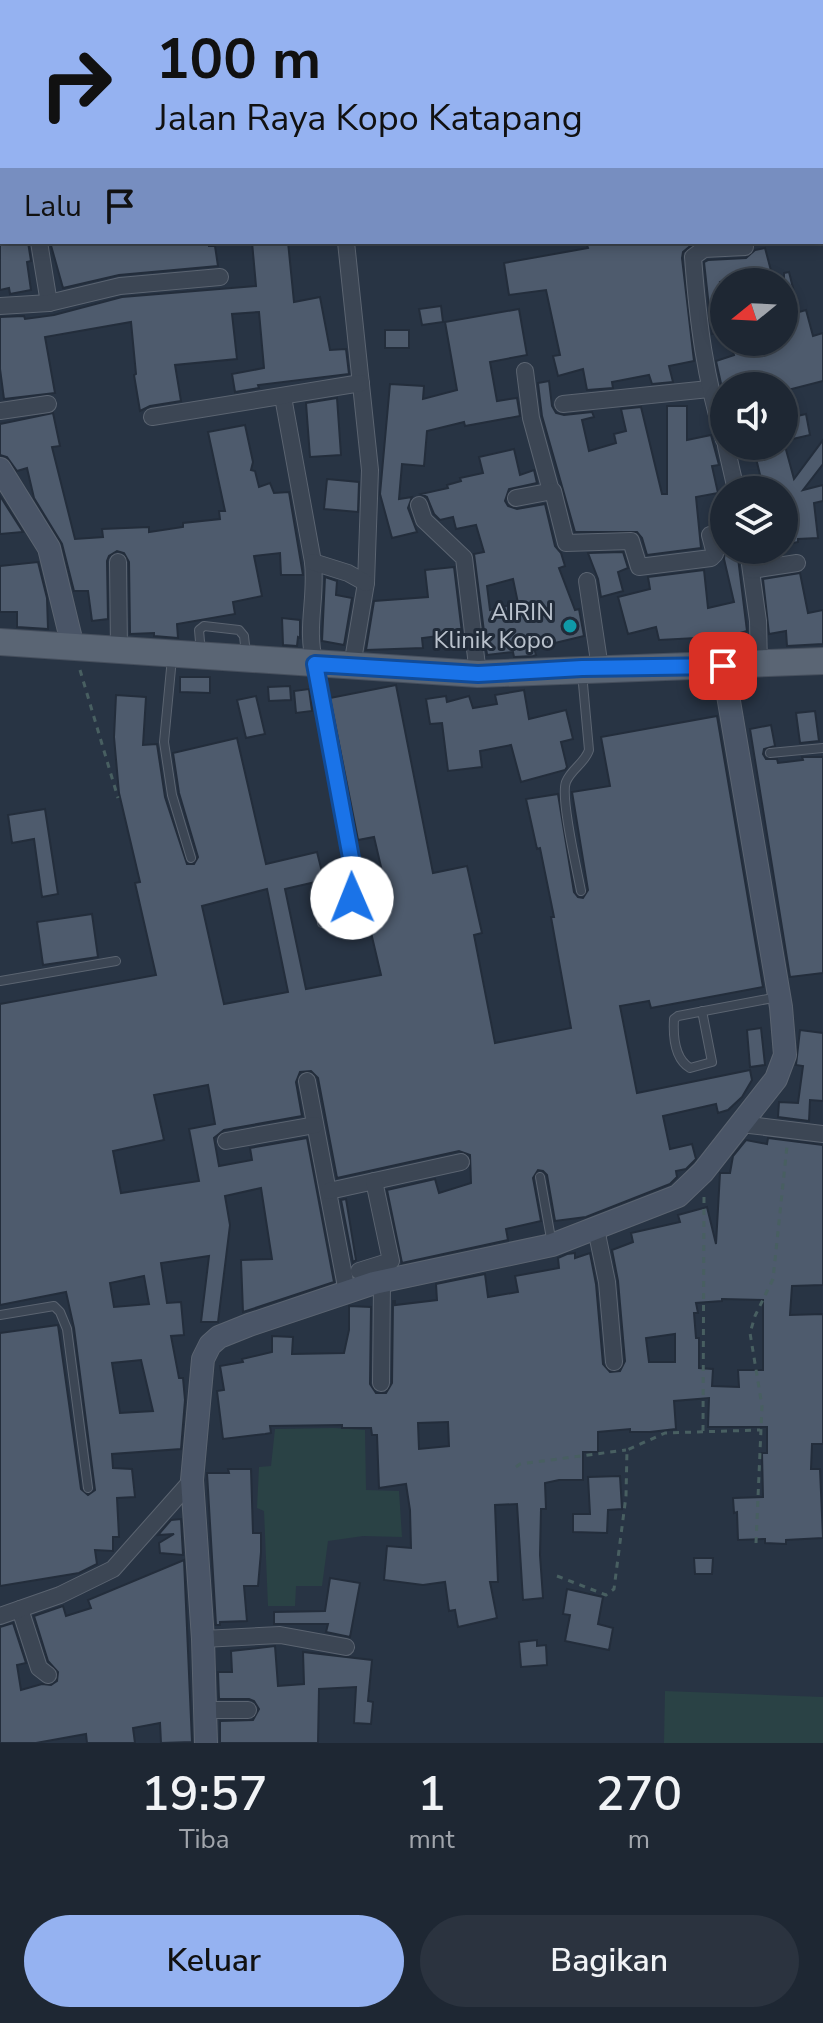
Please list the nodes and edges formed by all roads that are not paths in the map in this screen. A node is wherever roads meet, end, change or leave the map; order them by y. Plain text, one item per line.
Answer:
1 (39, 244) edge
2 (346, 244) edge
3 (745, 247) dead end
4 (220, 277) dead end
5 (49, 303) junction
6 (0, 306) edge
7 (525, 371) dead end
8 (361, 383) junction
9 (709, 389) junction
10 (710, 392) edge
11 (283, 397) junction
12 (48, 404) dead end
13 (563, 404) dead end
14 (0, 411) edge
15 (152, 417) dead end
16 (0, 469) edge
17 (551, 491) junction
18 (516, 498) dead end
19 (419, 505) dead end
20 (710, 558) edge
21 (118, 562) dead end
22 (313, 562) junction
23 (751, 564) edge
24 (791, 564) edge
25 (752, 570) junction
26 (587, 581) dead end
27 (366, 583) junction
28 (0, 642) edge
29 (73, 647) junction
30 (119, 649) junction
31 (173, 654) junction
32 (823, 661) edge
33 (315, 664) junction
34 (759, 665) junction
35 (352, 666) junction
36 (723, 666) junction
37 (591, 668) junction
38 (478, 674) junction
39 (823, 748) edge
40 (770, 753) dead end
41 (191, 858) dead end
42 (581, 891) dead end
43 (322, 923) dead end
44 (116, 961) dead end
45 (0, 981) edge
46 (778, 996) junction
47 (702, 1011) junction
48 (307, 1081) dead end
49 (741, 1124) junction
50 (315, 1125) junction
51 (823, 1134) edge
52 (226, 1141) dead end
53 (461, 1162) dead end
54 (540, 1177) dead end
55 (374, 1181) junction
56 (329, 1191) junction
57 (596, 1229) junction
58 (552, 1245) junction
59 (359, 1271) dead end
60 (382, 1282) junction
61 (347, 1292) junction
62 (0, 1315) edge
63 (614, 1362) dead end
64 (381, 1383) dead end
65 (192, 1480) junction
66 (88, 1488) dead end
67 (20, 1609) junction
68 (0, 1616) edge
69 (203, 1639) junction
70 (346, 1647) dead end
71 (48, 1675) dead end
72 (205, 1710) junction
73 (248, 1710) dead end
74 (206, 1743) edge

1 - 5 street
2 - 8 street
3 - 9 street
4 - 5 street
5 - 6 street
7 - 17 street
8 - 11 street
8 - 27 street
9 - 10 street
9 - 13 street
11 - 15 street
11 - 22 street
12 - 14 street
16 - 29 street
17 - 18 street
17 - 20 street
19 - 38 street
21 - 30 street
22 - 27 street
22 - 33 street
23 - 25 street
24 - 25 street
25 - 34 street
26 - 37 street
27 - 35 street
28 - 29 main road
29 - 30 main road
30 - 31 main road
31 - 33 main road
31 - 41 lane
32 - 34 main road
33 - 35 main road
33 - 43 lane
34 - 36 main road
35 - 38 main road
36 - 37 main road
36 - 46 street
37 - 38 main road
37 - 42 lane
39 - 40 lane
44 - 45 lane
46 - 47 lane
46 - 49 street
47 - 47 lane
48 - 50 street
49 - 51 street
49 - 57 street
50 - 52 street
50 - 56 street
53 - 55 street
54 - 58 lane
55 - 56 street
55 - 59 street
56 - 61 street
57 - 58 street
57 - 63 street
58 - 60 street
60 - 61 street
60 - 64 street
61 - 65 street
62 - 66 lane
65 - 67 street
65 - 69 street
67 - 68 street
67 - 71 street
69 - 70 street
69 - 72 street
72 - 73 street
72 - 74 street

